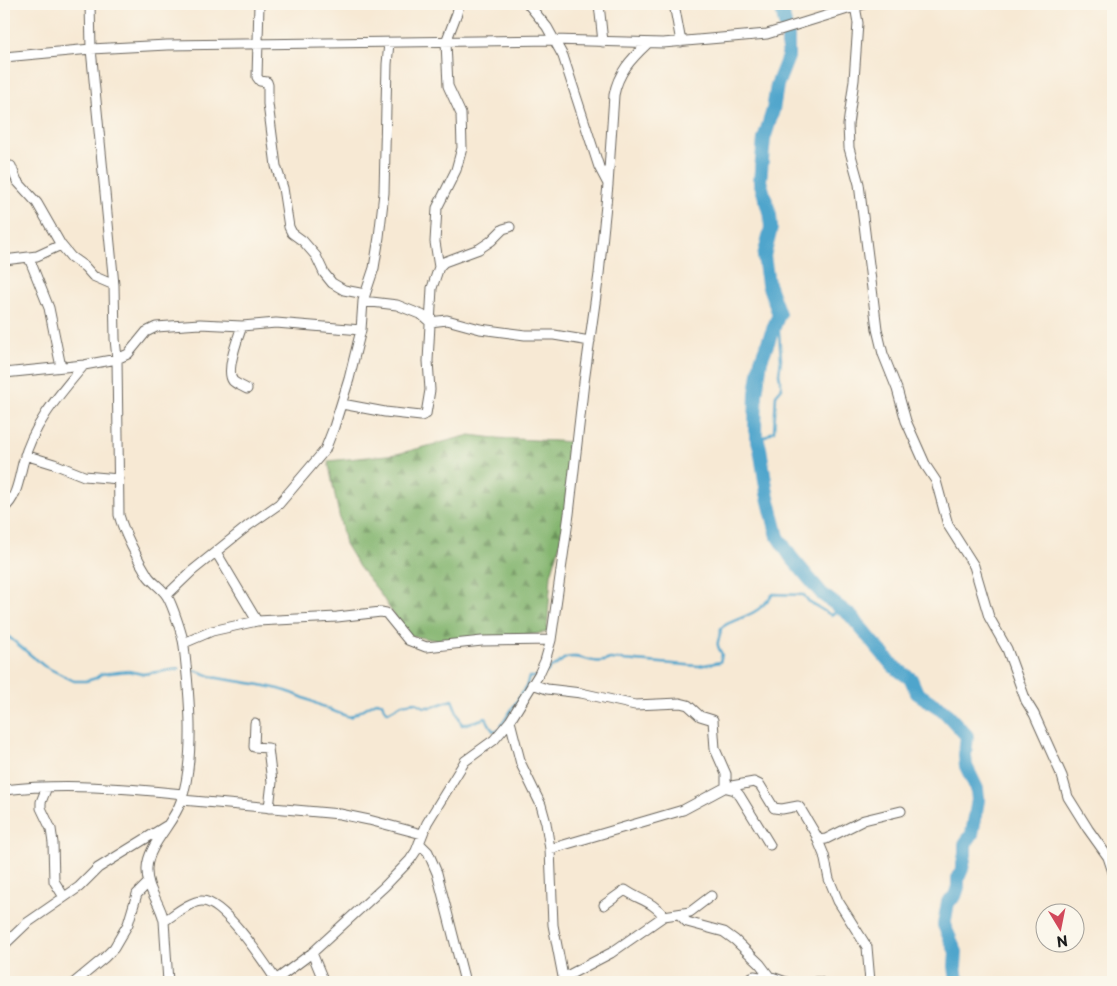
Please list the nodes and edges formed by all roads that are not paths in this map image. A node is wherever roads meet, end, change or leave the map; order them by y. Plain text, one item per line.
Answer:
1 (90, 4) edge
2 (259, 4) edge
3 (459, 4) edge
4 (528, 4) edge
5 (599, 4) edge
6 (674, 4) edge
7 (860, 5) edge
8 (553, 40) junction
9 (446, 42) junction
10 (603, 42) junction
11 (680, 42) junction
12 (390, 43) junction
13 (257, 44) junction
14 (647, 44) junction
15 (91, 49) junction
16 (4, 57) edge
17 (11, 166) dead end
18 (608, 185) junction
19 (510, 227) dead end
20 (61, 245) junction
21 (29, 258) junction
22 (4, 260) edge
23 (439, 267) junction
24 (114, 285) junction
25 (364, 298) junction
26 (430, 322) junction
27 (242, 326) junction
28 (361, 330) junction
29 (590, 341) junction
30 (117, 359) junction
31 (84, 365) junction
32 (61, 368) junction
33 (4, 373) edge
34 (248, 389) dead end
35 (342, 404) junction
36 (25, 455) junction
37 (119, 479) junction
38 (4, 508) edge
39 (216, 552) junction
40 (166, 595) junction
41 (258, 621) junction
42 (551, 640) junction
43 (184, 643) junction
44 (532, 684) junction
45 (510, 721) junction
46 (255, 724) dead end
47 (47, 787) junction
48 (726, 788) junction
49 (4, 790) edge
50 (182, 797) junction
51 (268, 808) junction
52 (901, 810) dead end
53 (170, 824) junction
54 (421, 838) junction
55 (817, 838) junction
56 (770, 845) dead end
57 (550, 849) junction
58 (1113, 872) edge
59 (148, 883) junction
60 (711, 896) dead end
61 (64, 897) junction
62 (604, 905) dead end
63 (679, 914) junction
64 (664, 916) junction
65 (164, 921) junction
66 (4, 945) edge
67 (312, 953) junction
68 (564, 980) edge
69 (775, 980) junction
70 (274, 981) edge
71 (75, 982) edge
72 (168, 982) edge
73 (324, 982) edge
74 (465, 982) edge
75 (742, 982) edge
76 (786, 982) edge
77 (816, 982) edge
78 (820, 982) edge
79 (870, 982) edge

1 - 15 street
2 - 13 street
3 - 9 street
4 - 8 street
5 - 10 street
6 - 11 street
7 - 11 street
7 - 58 street
8 - 9 street
8 - 10 street
8 - 18 street
9 - 12 street
9 - 23 street
10 - 14 street
11 - 14 street
12 - 13 street
12 - 25 street
13 - 15 street
13 - 25 street
14 - 18 street
15 - 16 street
15 - 24 street
17 - 20 street
18 - 29 street
19 - 23 street
20 - 21 street
20 - 24 street
21 - 22 street
21 - 32 street
23 - 26 street
24 - 30 street
25 - 26 street
25 - 28 street
26 - 29 street
26 - 35 street
27 - 28 street
27 - 30 street
27 - 34 street
28 - 35 street
29 - 42 street
30 - 31 street
30 - 37 street
31 - 32 street
31 - 36 street
32 - 33 street
35 - 39 street
36 - 37 street
36 - 38 street
37 - 40 street
39 - 40 street
39 - 41 street
40 - 43 street
41 - 42 street
41 - 43 street
42 - 44 street
43 - 50 street
44 - 45 street
44 - 48 street
45 - 54 street
45 - 57 street
46 - 51 street
47 - 49 street
47 - 50 street
47 - 61 street
48 - 55 street
48 - 56 street
48 - 57 street
50 - 51 street
50 - 53 street
51 - 54 street
52 - 55 street
53 - 59 street
53 - 61 street
54 - 67 street
54 - 74 street
55 - 79 street
57 - 68 street
59 - 65 street
59 - 71 street
60 - 63 street
61 - 66 street
62 - 64 street
63 - 64 street
63 - 69 street
64 - 68 street
65 - 70 street
65 - 72 street
67 - 70 street
67 - 73 street
69 - 75 street
69 - 76 street
77 - 78 street

